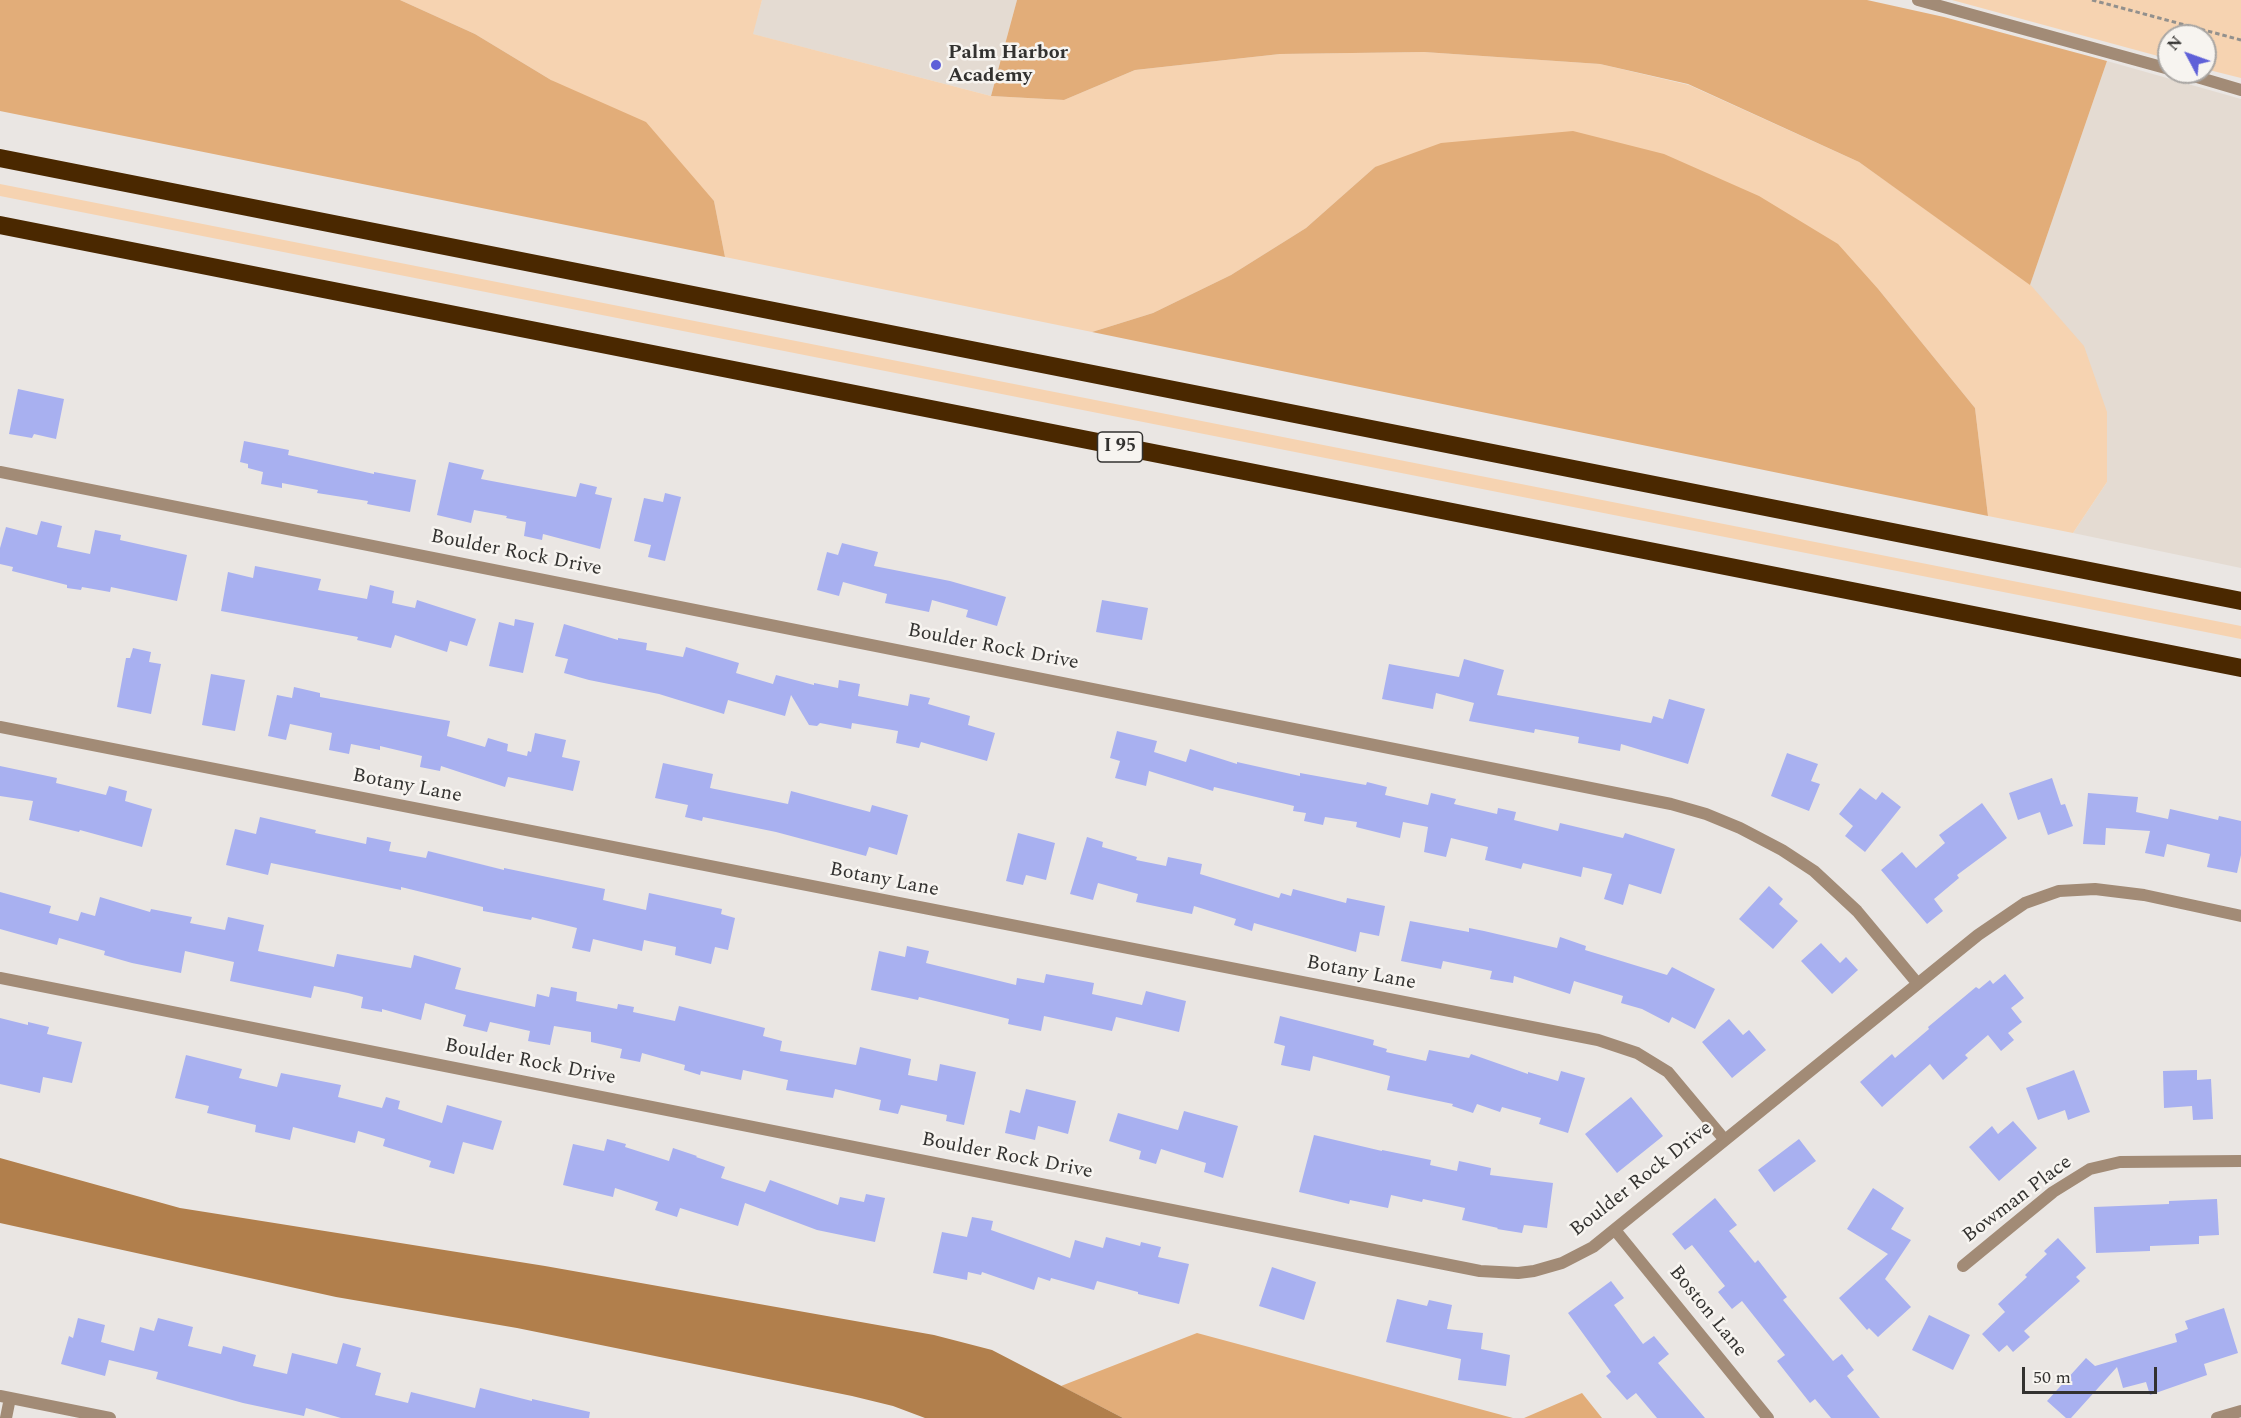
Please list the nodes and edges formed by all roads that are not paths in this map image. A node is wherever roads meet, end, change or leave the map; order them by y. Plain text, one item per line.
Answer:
1 (1918, 0) edge
2 (2157, 66) edge
3 (2217, 83) edge
4 (2241, 90) edge
5 (0, 158) edge
6 (0, 225) edge
7 (0, 472) edge
8 (2241, 601) edge
9 (2241, 668) edge
10 (0, 727) edge
11 (2241, 916) edge
12 (0, 978) edge
13 (1918, 984) junction
14 (1724, 1139) junction
15 (2241, 1161) edge
16 (1615, 1230) junction
17 (1963, 1266) dead end
18 (5, 1397) edge
19 (2241, 1411) edge
20 (6, 1418) edge
21 (110, 1418) edge
22 (1768, 1418) edge
23 (2217, 1418) edge

1 - 2 street
3 - 4 street
5 - 8 highway
6 - 9 highway, I 95
7 - 13 street, Boulder Rock Drive
10 - 14 street, Botany Lane
11 - 13 street, Boulder Rock Drive
12 - 16 street, Boulder Rock Drive
13 - 14 street, Boulder Rock Drive
14 - 16 street, Boulder Rock Drive
15 - 17 street, Bowman Place
16 - 22 street, Boston Lane
18 - 20 street
18 - 21 street
19 - 23 street

